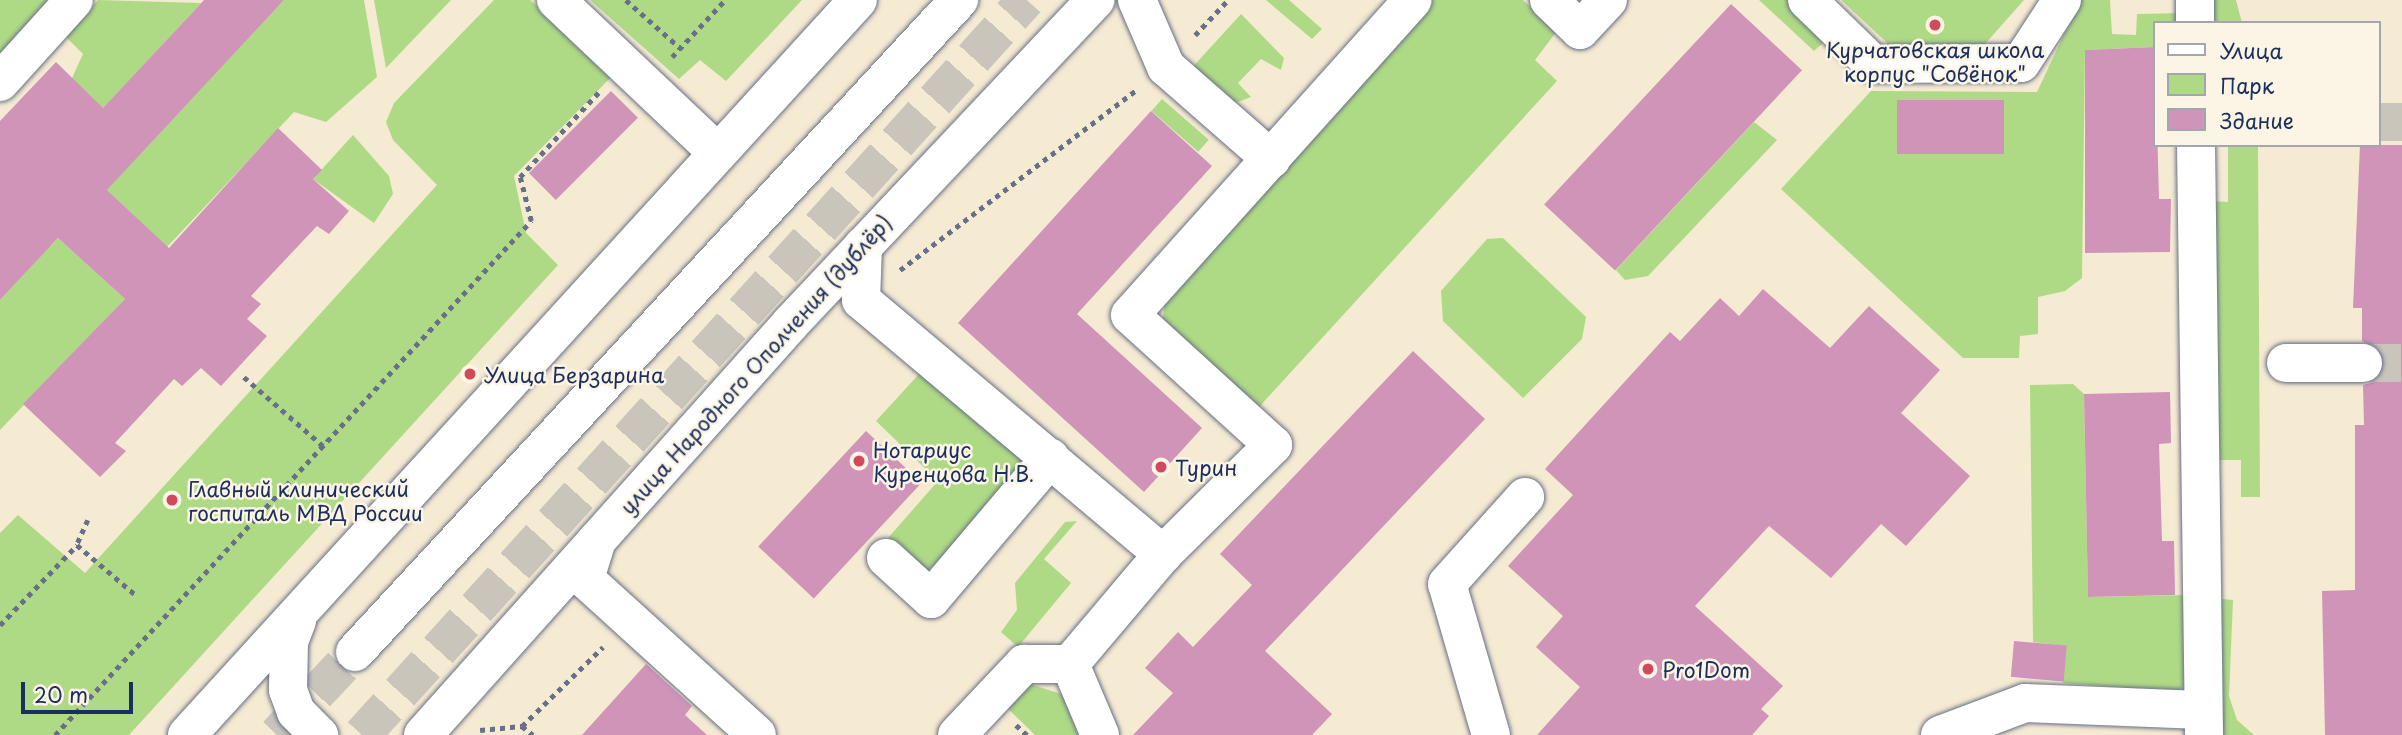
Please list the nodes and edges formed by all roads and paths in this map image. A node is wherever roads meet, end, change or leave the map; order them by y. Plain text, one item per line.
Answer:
1 (74, 0) edge
2 (556, 0) edge
3 (626, 0) edge
4 (725, 0) edge
5 (858, 0) edge
6 (959, 0) edge
7 (1095, 0) edge
8 (1137, 0) edge
9 (1413, 0) edge
10 (1549, 0) edge
11 (1608, 0) edge
12 (1807, 0) edge
13 (2062, 0) edge
14 (2195, 0) edge
15 (2195, 21) edge
16 (680, 48) junction
17 (637, 74) junction
18 (0, 82) edge
19 (2196, 147) edge
20 (717, 152) junction
21 (1271, 159) junction
22 (863, 246) junction
23 (2286, 363) dead end
24 (2363, 363) tunnel mouth
25 (244, 377) dead end
26 (323, 446) junction
27 (1050, 458) junction
28 (1525, 497) dead end
29 (88, 520) dead end
30 (598, 537) junction
31 (77, 545) junction
32 (1163, 554) junction
33 (886, 558) dead end
34 (137, 596) dead end
35 (298, 619) junction
36 (629, 622) junction
37 (0, 625) edge
38 (355, 653) tunnel mouth
39 (1070, 664) junction
40 (2203, 723) edge
41 (522, 726) junction
42 (423, 732) edge
43 (55, 735) edge
44 (187, 735) edge
45 (319, 735) edge
46 (470, 735) edge
47 (533, 735) edge
48 (757, 735) edge
49 (957, 735) edge
50 (1100, 735) edge
51 (1491, 735) edge
52 (1940, 735) edge

1 - 18 street
2 - 17 street
3 - 16 path
4 - 16 path
5 - 20 street
6 - 38 street
7 - 22 street, улица Народного Ополчения (дублёр)
8 - 21 street
9 - 21 street
10 - 11 street
12 - 13 street
14 - 15 street
16 - 17 path
17 - 20 street
17 - 26 path
19 - 40 street
20 - 35 street
21 - 32 street
22 - 27 street
22 - 30 street, улица Народного Ополчения (дублёр)
23 - 24 street
25 - 26 path
26 - 43 path
27 - 32 street
27 - 33 street
28 - 51 street
29 - 31 path
30 - 36 street
30 - 42 street, улица Народного Ополчения (дублёр)
31 - 34 path
31 - 37 path
32 - 39 street
35 - 44 street
35 - 45 street
36 - 41 path
36 - 48 street
39 - 49 street
39 - 50 street
40 - 52 street
41 - 46 path
41 - 47 path

